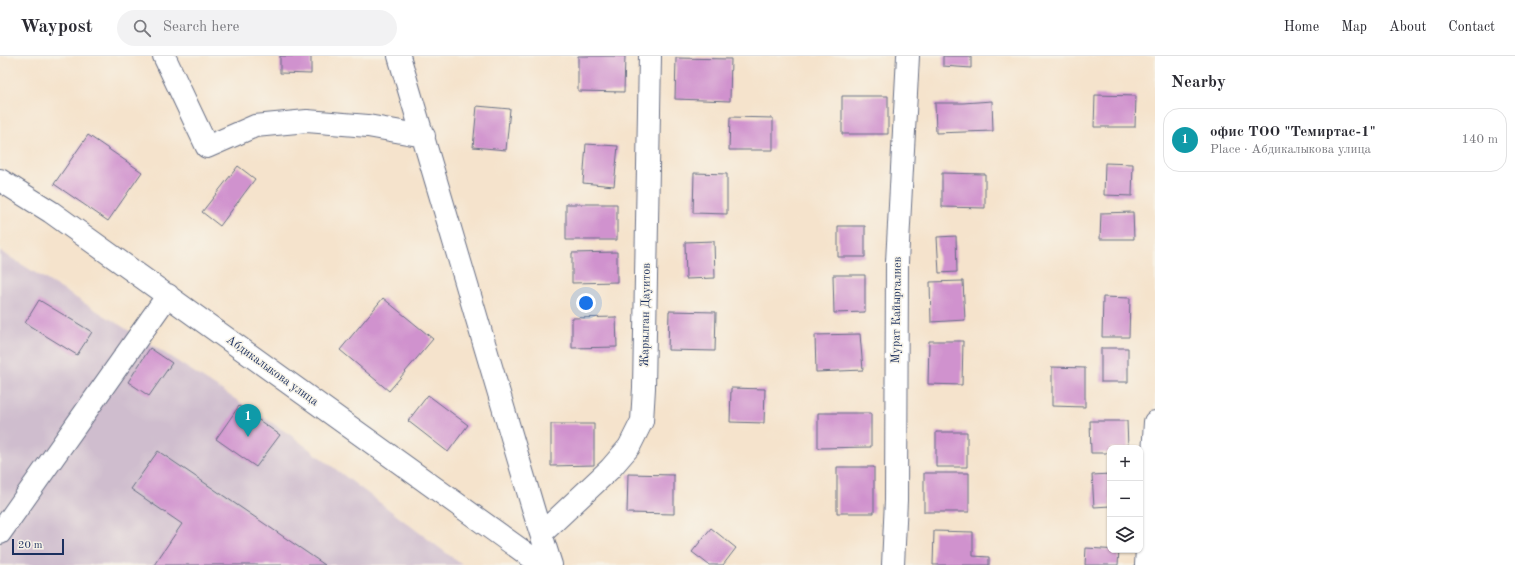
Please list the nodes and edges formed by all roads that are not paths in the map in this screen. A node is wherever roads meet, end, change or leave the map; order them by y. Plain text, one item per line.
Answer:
1 (164, 56) edge
2 (399, 56) edge
3 (650, 56) edge
4 (908, 56) edge
5 (424, 136) junction
6 (0, 180) edge
7 (168, 295) junction
8 (1155, 422) edge
9 (0, 533) edge
10 (541, 534) junction
11 (542, 565) edge
12 (551, 565) edge
13 (892, 565) edge
14 (1146, 565) edge

1 - 5 street
2 - 5 street
3 - 10 street, Жарылган Дауитов
4 - 13 street, Мурат Кайыргалиев
5 - 10 street
6 - 7 street, Абдикалыкова улица
7 - 9 street
7 - 11 street, Абдикалыкова улица
8 - 14 street
10 - 12 street

